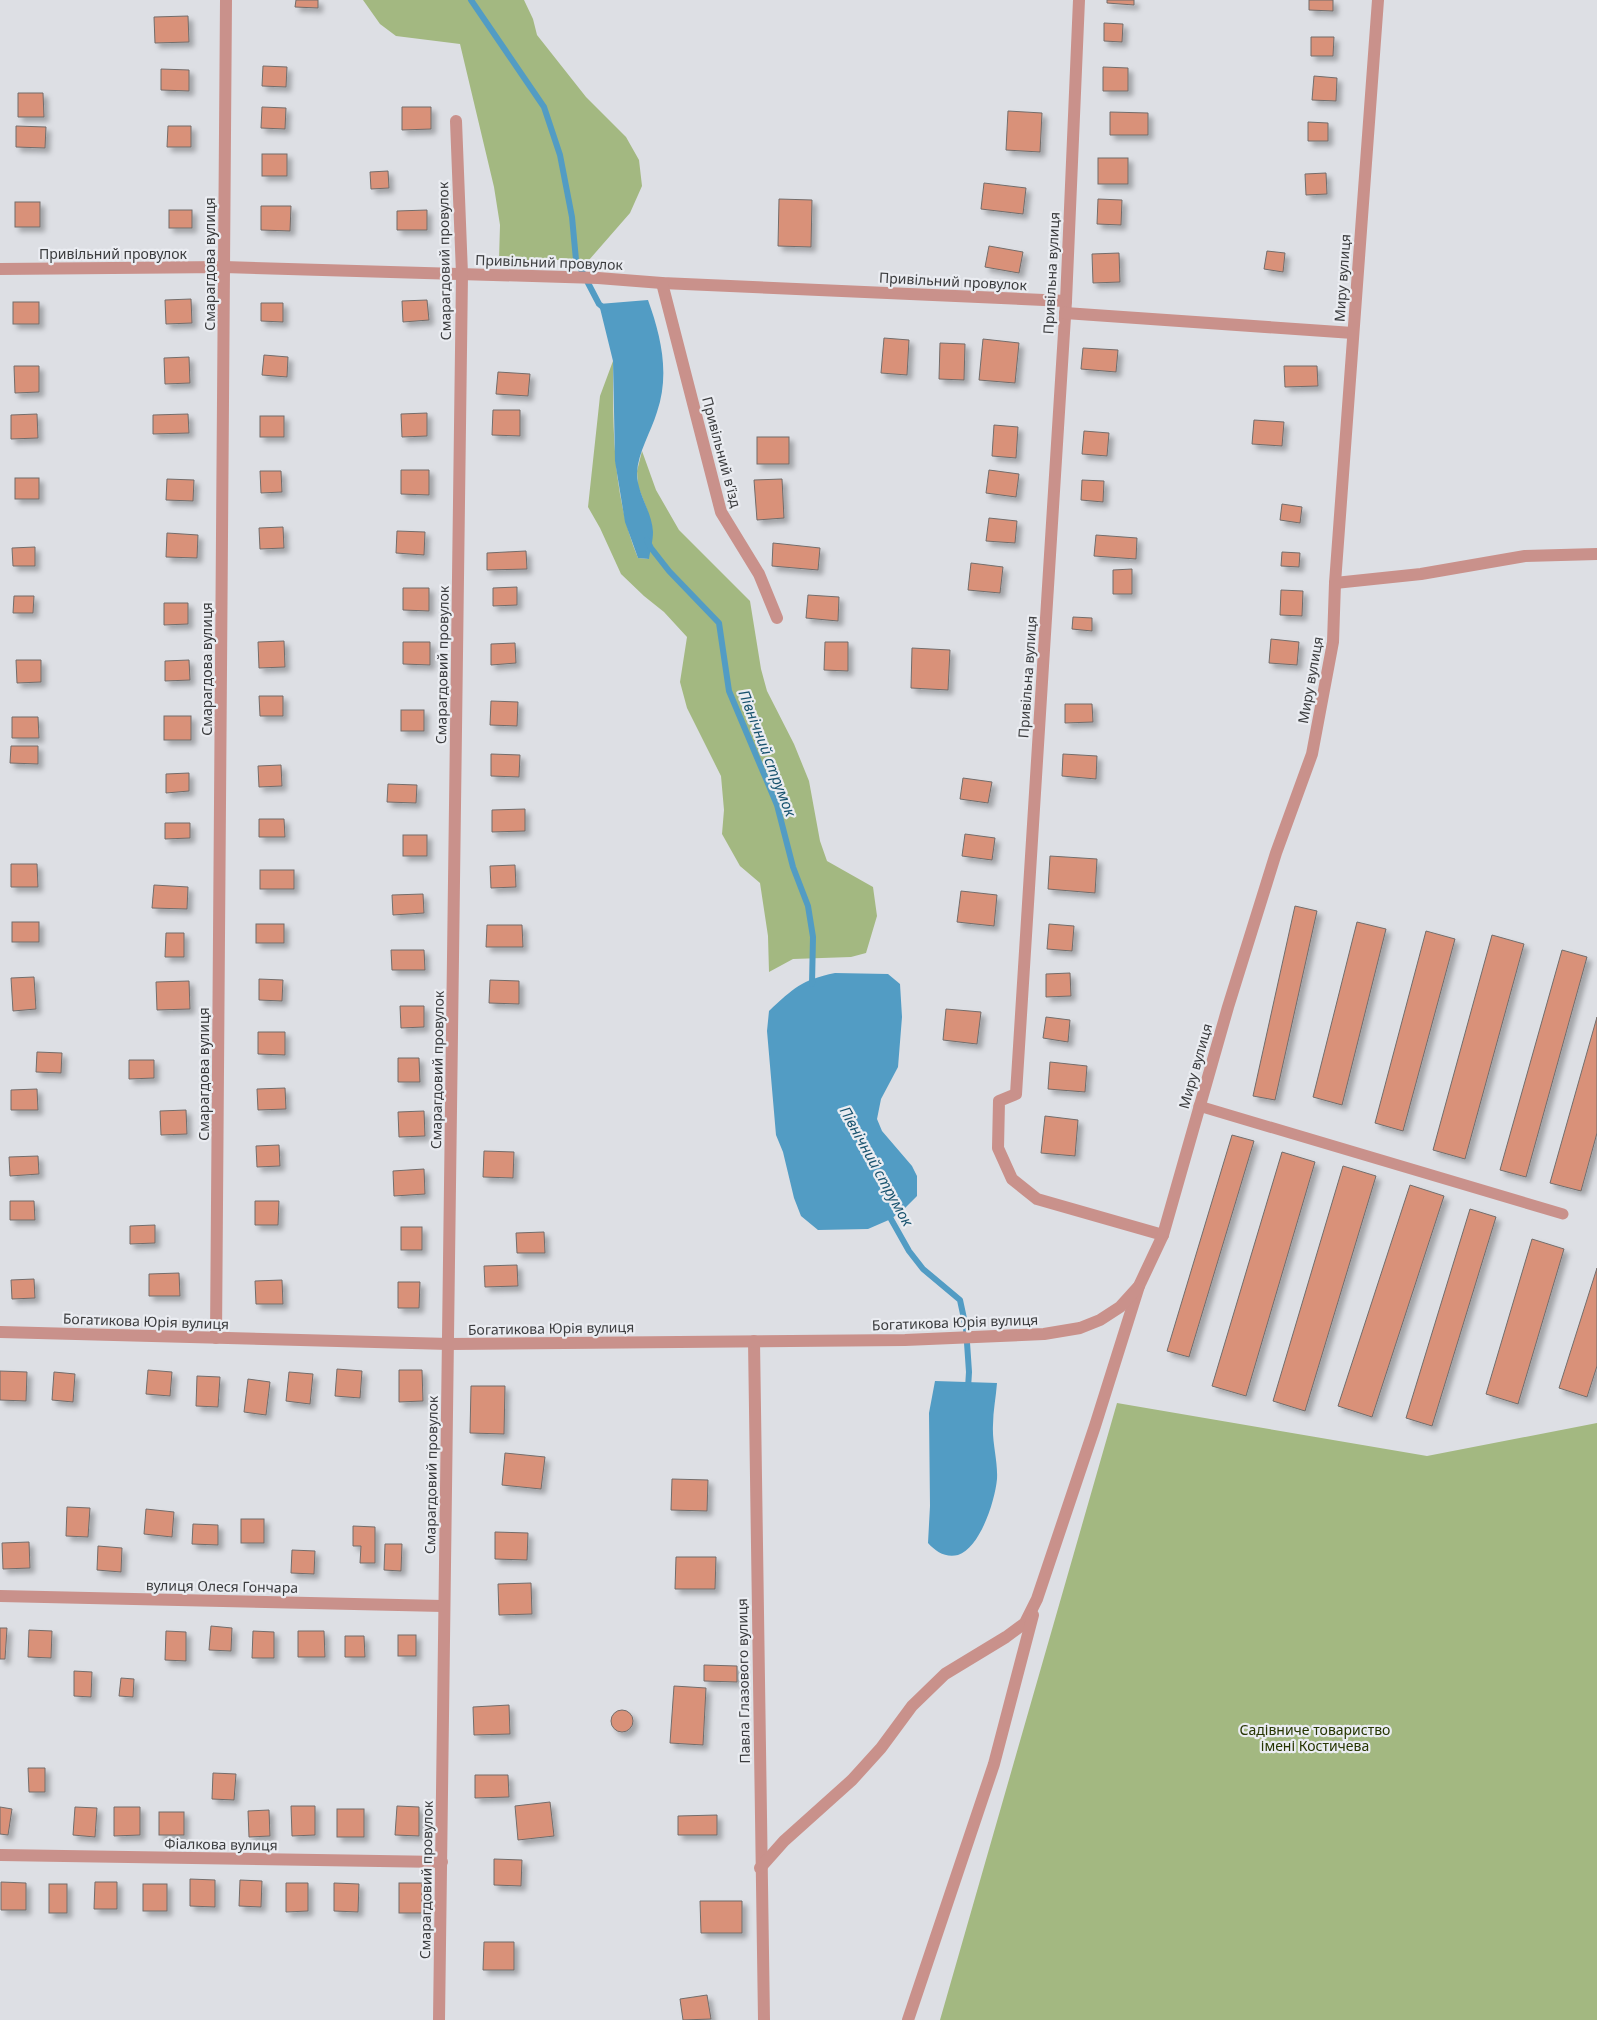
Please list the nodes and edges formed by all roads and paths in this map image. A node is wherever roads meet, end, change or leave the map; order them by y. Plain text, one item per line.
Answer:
1 (226, 0) edge
2 (1078, 0) edge
3 (1378, 0) edge
4 (456, 121) dead end
5 (224, 267) junction
6 (0, 269) edge
7 (462, 274) junction
8 (662, 283) junction
9 (1065, 307) junction
10 (1353, 332) junction
11 (1597, 554) edge
12 (1335, 583) junction
13 (777, 618) dead end
14 (1199, 1106) junction
15 (1563, 1214) dead end
16 (1163, 1235) junction
17 (1139, 1286) junction
18 (1100, 1320) joint
19 (0, 1332) edge
20 (216, 1338) junction
21 (754, 1341) junction
22 (449, 1344) junction
23 (0, 1596) edge
24 (1038, 1598) junction
25 (443, 1606) junction
26 (0, 1855) edge
27 (442, 1862) junction
28 (760, 1868) junction
29 (439, 2020) edge
30 (764, 2020) edge
31 (908, 2020) edge

1 - 5 street, Смарагдова вулиця
2 - 9 street, Привільна вулиця
3 - 10 street, Миру вулиця
4 - 7 street, Смарагдовий провулок
5 - 6 street, Привільний провулок
5 - 7 street, Привільний провулок
5 - 20 street, Смарагдова вулиця
7 - 8 street, Привільний провулок
7 - 22 street, Смарагдовий провулок
8 - 9 street, Привільний провулок
8 - 13 street, Привільний в’їзд
9 - 10 street, Привільний провулок
9 - 16 street, Привільна вулиця
10 - 12 street, Миру вулиця
11 - 12 street
12 - 14 street, Миру вулиця
14 - 15 lane
14 - 16 street, Миру вулиця
16 - 17 street, Миру вулиця
17 - 18 street, Миру вулиця
17 - 24 street
18 - 21 street, Богатикова Юрія вулиця
19 - 20 street, Богатикова Юрія вулиця
20 - 22 street, Богатикова Юрія вулиця
21 - 22 street, Богатикова Юрія вулиця
21 - 28 street, Павла Глазового вулиця
22 - 25 street, Смарагдовий провулок
23 - 25 street, вулиця Олеся Гончара
24 - 28 street
24 - 31 street
25 - 27 street, Смарагдовий провулок
26 - 27 street, Фіалкова вулиця
27 - 29 street, Смарагдовий провулок
28 - 30 street, Павла Глазового вулиця

